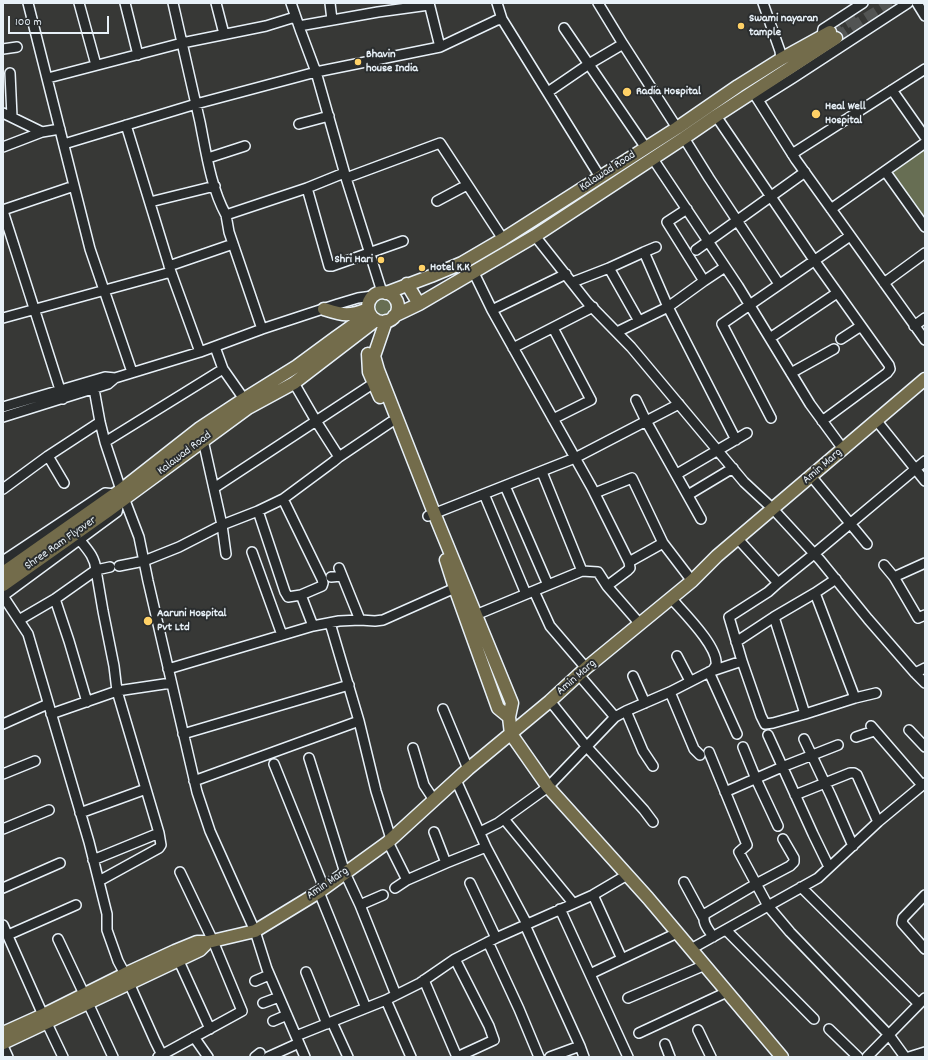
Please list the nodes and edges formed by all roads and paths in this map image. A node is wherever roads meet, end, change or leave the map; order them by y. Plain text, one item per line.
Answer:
1 (28, 3) edge
2 (79, 3) edge
3 (125, 3) edge
4 (173, 3) edge
5 (216, 3) edge
6 (291, 3) edge
7 (330, 3) edge
8 (497, 3) edge
9 (598, 3) edge
10 (763, 3) edge
11 (863, 3) edge
12 (908, 3) edge
13 (917, 3) edge
14 (429, 4) edge
15 (377, 7) edge
16 (925, 16) edge
17 (295, 17) junction
18 (502, 19) junction
19 (332, 20) junction
20 (298, 26) junction
21 (564, 28) dead end
22 (224, 34) junction
23 (829, 35) junction
24 (182, 44) junction
25 (623, 44) junction
26 (17, 47) dead end
27 (440, 47) junction
28 (3, 49) edge
29 (138, 55) junction
30 (781, 59) junction
31 (589, 64) junction
32 (96, 65) junction
33 (925, 69) edge
34 (316, 72) junction
35 (10, 73) dead end
36 (48, 78) junction
37 (892, 90) junction
38 (548, 92) junction
39 (755, 96) junction
40 (196, 104) junction
41 (7, 115) edge
42 (328, 116) junction
43 (716, 116) junction
44 (299, 124) dead end
45 (126, 125) junction
46 (60, 129) junction
47 (42, 132) junction
48 (681, 133) junction
49 (925, 137) edge
50 (925, 143) edge
51 (64, 144) junction
52 (245, 146) dead end
53 (3, 147) edge
54 (646, 148) junction
55 (792, 154) junction
56 (208, 158) junction
57 (653, 159) junction
58 (884, 171) junction
59 (805, 172) junction
60 (345, 176) junction
61 (600, 177) junction
62 (467, 185) junction
63 (74, 186) junction
64 (215, 186) junction
65 (307, 188) junction
66 (770, 196) junction
67 (437, 201) dead end
68 (150, 202) junction
69 (687, 209) junction
70 (831, 209) junction
71 (3, 210) edge
72 (226, 215) junction
73 (737, 221) junction
74 (925, 227) edge
75 (535, 236) junction
76 (850, 236) junction
77 (503, 239) junction
78 (404, 241) dead end
79 (708, 241) junction
80 (233, 244) junction
81 (656, 247) dead end
82 (696, 250) dead end
83 (644, 252) junction
84 (370, 253) junction
85 (925, 254) edge
86 (814, 260) junction
87 (725, 267) junction
88 (610, 268) junction
89 (170, 269) junction
90 (473, 271) junction
91 (566, 274) junction
92 (704, 281) junction
93 (573, 282) junction
94 (884, 283) junction
95 (407, 284) junction
96 (779, 284) junction
97 (104, 290) junction
98 (837, 293) junction
99 (380, 294) junction
100 (418, 304) junction
101 (749, 305) junction
102 (593, 307) junction
103 (668, 307) junction
104 (34, 309) junction
105 (324, 309) junction
106 (492, 310) junction
107 (379, 317) junction
108 (3, 318) edge
109 (925, 318) edge
110 (639, 321) junction
111 (860, 326) junction
112 (914, 326) junction
113 (553, 328) junction
114 (262, 329) junction
115 (617, 332) junction
116 (770, 338) junction
117 (841, 340) dead end
118 (925, 340) edge
119 (215, 346) junction
120 (513, 348) junction
121 (834, 349) dead end
122 (200, 352) junction
123 (224, 369) junction
124 (132, 372) junction
125 (791, 372) junction
126 (115, 378) junction
127 (925, 378) edge
128 (294, 383) junction
129 (374, 383) junction
130 (94, 389) junction
131 (61, 395) junction
132 (3, 397) edge
133 (244, 399) junction
134 (636, 400) dead end
135 (679, 404) junction
136 (5, 407) edge
137 (3, 417) edge
138 (771, 418) dead end
139 (553, 419) junction
140 (876, 420) junction
141 (316, 421) junction
142 (646, 421) junction
143 (822, 421) junction
144 (100, 422) junction
145 (391, 422) junction
146 (747, 433) dead end
147 (203, 440) junction
148 (736, 440) junction
149 (105, 442) junction
150 (843, 449) junction
151 (718, 450) junction
152 (48, 456) junction
153 (339, 457) junction
154 (575, 458) junction
155 (925, 461) edge
156 (733, 468) junction
157 (915, 469) junction
158 (542, 472) junction
159 (677, 474) junction
160 (811, 476) junction
161 (925, 481) edge
162 (64, 483) dead end
163 (505, 486) junction
164 (3, 488) edge
165 (214, 488) junction
166 (484, 494) junction
167 (595, 494) junction
168 (688, 495) junction
169 (116, 499) junction
170 (283, 499) junction
171 (773, 509) junction
172 (258, 511) junction
173 (431, 514) junction
174 (702, 519) dead end
175 (850, 524) junction
176 (222, 525) junction
177 (79, 539) junction
178 (738, 539) junction
179 (663, 543) junction
180 (867, 544) dead end
181 (252, 552) dead end
182 (226, 554) dead end
183 (814, 554) junction
184 (3, 561) edge
185 (144, 561) junction
186 (629, 562) junction
187 (925, 563) edge
188 (884, 565) dead end
189 (96, 570) junction
190 (582, 571) junction
191 (3, 573) edge
192 (894, 577) junction
193 (331, 578) dead end
194 (836, 579) junction
195 (692, 581) junction
196 (778, 583) junction
197 (548, 585) junction
198 (3, 586) edge
199 (607, 586) junction
200 (455, 588) junction
201 (530, 593) junction
202 (815, 593) junction
203 (301, 595) junction
204 (3, 596) edge
205 (671, 598) junction
206 (55, 599) junction
207 (478, 614) dead end
208 (925, 615) edge
209 (774, 617) junction
210 (19, 620) junction
211 (360, 620) junction
212 (330, 623) junction
213 (640, 624) junction
214 (313, 626) junction
215 (282, 635) junction
216 (736, 642) junction
217 (677, 656) dead end
218 (742, 662) junction
219 (925, 668) edge
220 (168, 669) junction
221 (583, 672) junction
222 (710, 672) junction
223 (915, 673) junction
224 (634, 676) dead end
225 (690, 681) junction
226 (171, 683) junction
227 (925, 683) edge
228 (349, 685) junction
229 (117, 691) junction
230 (670, 692) junction
231 (876, 693) dead end
232 (856, 698) junction
233 (550, 701) junction
234 (87, 702) junction
235 (645, 702) junction
236 (48, 704) junction
237 (443, 709) dead end
238 (626, 711) junction
239 (51, 714) junction
240 (805, 714) junction
241 (509, 717) junction
242 (615, 717) junction
243 (359, 721) junction
244 (3, 724) edge
245 (910, 730) dead end
246 (183, 734) junction
247 (511, 734) junction
248 (737, 734) dead end
249 (768, 735) dead end
250 (856, 737) dead end
251 (804, 739) dead end
252 (838, 745) dead end
253 (586, 746) junction
254 (743, 747) dead end
255 (925, 747) edge
256 (413, 748) dead end
257 (812, 756) junction
258 (309, 758) dead end
259 (35, 761) dead end
260 (274, 764) dead end
261 (653, 766) dead end
262 (782, 768) junction
263 (468, 769) junction
264 (3, 774) edge
265 (756, 779) junction
266 (456, 780) junction
267 (194, 781) junction
268 (825, 783) junction
269 (924, 784) edge
270 (548, 787) junction
271 (146, 789) junction
272 (725, 792) junction
273 (795, 795) junction
274 (434, 800) junction
275 (49, 810) dead end
276 (80, 813) junction
277 (504, 819) junction
278 (653, 822) dead end
279 (878, 822) junction
280 (778, 826) dead end
281 (3, 829) edge
282 (434, 832) dead end
283 (480, 832) junction
284 (159, 833) junction
285 (783, 839) dead end
286 (389, 840) junction
287 (853, 846) junction
288 (486, 847) junction
289 (93, 860) junction
290 (60, 863) dead end
291 (446, 863) junction
292 (829, 867) junction
293 (180, 872) dead end
294 (345, 873) junction
295 (627, 875) junction
296 (407, 880) junction
297 (99, 881) junction
298 (684, 882) dead end
299 (470, 883) dead end
300 (756, 884) junction
301 (802, 887) junction
302 (3, 888) edge
303 (395, 888) dead end
304 (321, 890) junction
305 (382, 895) dead end
306 (593, 895) junction
307 (925, 895) edge
308 (573, 903) junction
309 (76, 905) dead end
310 (360, 905) junction
311 (768, 906) junction
312 (560, 910) junction
313 (704, 917) junction
314 (526, 924) junction
315 (3, 925) edge
316 (726, 930) junction
317 (255, 931) junction
318 (678, 933) junction
319 (8, 935) junction
320 (713, 937) junction
321 (58, 939) dead end
322 (492, 940) junction
323 (210, 942) junction
324 (691, 949) junction
325 (925, 949) edge
326 (178, 959) junction
327 (455, 959) junction
328 (622, 959) junction
329 (705, 965) junction
330 (306, 972) dead end
331 (590, 974) junction
332 (268, 975) junction
333 (127, 978) junction
334 (424, 980) junction
335 (255, 981) dead end
336 (727, 992) junction
337 (396, 995) junction
338 (628, 998) dead end
339 (86, 999) junction
340 (386, 1000) junction
341 (922, 1001) edge
342 (280, 1002) junction
343 (263, 1003) dead end
344 (366, 1008) junction
345 (286, 1016) junction
346 (44, 1019) junction
347 (814, 1019) dead end
348 (273, 1021) dead end
349 (329, 1023) junction
350 (210, 1028) junction
351 (829, 1029) dead end
352 (698, 1030) dead end
353 (3, 1033) edge
354 (639, 1033) dead end
355 (889, 1035) junction
356 (194, 1037) junction
357 (297, 1040) junction
358 (664, 1044) dead end
359 (3, 1045) edge
360 (580, 1046) junction
361 (925, 1052) edge
362 (160, 1056) edge
363 (261, 1056) edge
364 (8, 1057) edge
365 (63, 1057) edge
366 (113, 1057) edge
367 (208, 1057) edge
368 (305, 1057) edge
369 (348, 1057) edge
370 (410, 1057) edge
371 (457, 1057) edge
372 (539, 1057) edge
373 (550, 1057) edge
374 (584, 1057) edge
375 (628, 1057) edge
376 (670, 1057) edge
377 (711, 1057) edge
378 (782, 1057) edge
379 (858, 1057) edge
380 (867, 1057) edge
381 (905, 1057) edge
382 (909, 1057) edge

1 - 36 street
2 - 32 street
3 - 29 street
4 - 24 street
5 - 22 street
6 - 17 street
7 - 19 street
8 - 18 street
9 - 25 street
10 - 30 street
11 - 23 street
12 - 39 street
13 - 16 street
14 - 15 street
14 - 27 street
15 - 19 street
17 - 20 street
17 - 22 street
18 - 27 street
18 - 38 street
19 - 20 street
20 - 34 street
21 - 31 street
22 - 24 street
23 - 30 main road, Kalawad Road
23 - 39 main road, Kalawad Road
24 - 29 street
24 - 40 street
25 - 31 street
25 - 48 street
26 - 28 street
27 - 34 street
29 - 32 street
30 - 48 main road, Kalawad Road
31 - 38 street
31 - 54 street
32 - 36 street
33 - 37 street
34 - 40 street
34 - 42 street
35 - 41 street
36 - 46 street
37 - 49 street
37 - 55 street
38 - 61 street
39 - 43 main road, Kalawad Road
39 - 55 street
40 - 45 street
40 - 56 street
41 - 47 street
42 - 44 street
42 - 60 street
43 - 48 main road, Kalawad Road
43 - 66 street
45 - 51 street
45 - 68 street
46 - 47 street
46 - 51 street
47 - 53 street
48 - 54 main road, Kalawad Road
48 - 57 main road, Kalawad Road
48 - 73 street
50 - 58 street
51 - 63 street
52 - 56 street
54 - 61 main road, Kalawad Road
55 - 59 street
56 - 64 street
57 - 69 street
57 - 75 main road, Kalawad Road
58 - 70 street
58 - 74 street
59 - 66 street
59 - 70 street
60 - 62 street
60 - 65 street
60 - 84 street
61 - 77 main road, Kalawad Road
62 - 67 street
62 - 77 street
63 - 71 street
63 - 97 street
64 - 68 street
64 - 72 street
65 - 72 street
65 - 84 street
66 - 73 street
66 - 86 street
68 - 89 street
69 - 79 street
69 - 92 street
70 - 76 street
71 - 104 street
72 - 80 street
73 - 79 street
73 - 96 street
75 - 90 main road, Kalawad Road
75 - 91 street
76 - 86 street
76 - 94 street
77 - 95 main road, Kalawad Road
78 - 84 street
79 - 82 street
79 - 87 street
80 - 89 street
80 - 114 street
81 - 83 street
83 - 88 street
83 - 103 street
84 - 99 street
85 - 94 street
86 - 96 street
86 - 98 street
87 - 92 street
87 - 101 street
88 - 93 street
88 - 110 street
89 - 97 street
89 - 122 street
90 - 100 main road, Kalawad Road
90 - 106 street
91 - 93 street
91 - 106 street
92 - 103 street
93 - 102 street
94 - 112 street
95 - 99 main road, Kalawad Road
95 - 100 main road
96 - 101 street
97 - 104 street
97 - 124 street
98 - 111 street
98 - 116 street
99 - 105 street
99 - 107 main road
99 - 107 main road
100 - 107 main road, Kalawad Road
101 - 116 street
101 - 138 street
102 - 113 street
102 - 115 street
103 - 110 street
103 - 148 street
104 - 108 street
104 - 131 street
105 - 107 main road
105 - 114 street
106 - 120 street
107 - 128 main road, Kalawad Road
107 - 129 main road
107 - 133 main road, Kalawad Road
107 - 173 main road
109 - 112 street
110 - 115 street
111 - 117 street
111 - 143 street
112 - 118 street
113 - 120 street
113 - 139 street
114 - 119 street
115 - 135 street
116 - 125 street
119 - 122 street
119 - 123 street
120 - 139 street
121 - 125 street
122 - 124 street
123 - 133 street
123 - 149 street
124 - 126 street
125 - 143 street
126 - 130 street
126 - 131 street
127 - 140 main road, Amin Marg
128 - 141 street
128 - 147 main road, Kalawad Road
129 - 141 street
129 - 145 main road
130 - 131 street
130 - 144 street
131 - 136 street
131 - 137 street
132 - 136 street
133 - 169 main road, Kalawad Road
134 - 142 street
135 - 142 street
135 - 151 street
139 - 154 street
140 - 150 main road, Amin Marg
140 - 157 street
141 - 153 street
141 - 165 street
142 - 154 street
142 - 159 street
143 - 150 street
144 - 149 street
144 - 152 street
145 - 153 street
145 - 173 main road
146 - 148 street
147 - 165 street
147 - 169 main road, Kalawad Road
148 - 151 street
149 - 169 street
150 - 160 main road, Amin Marg
151 - 156 street
151 - 159 street
152 - 162 street
152 - 164 street
153 - 170 street
154 - 158 street
154 - 167 street
155 - 157 street
156 - 168 street
156 - 171 street
157 - 161 street
157 - 175 street
158 - 163 street
158 - 190 street
159 - 168 street
160 - 171 main road, Amin Marg
160 - 175 street
163 - 166 street
163 - 197 street
165 - 176 street
166 - 173 street
166 - 201 street
167 - 179 street
167 - 186 street
168 - 174 street
169 - 177 street, Kalawad Road
169 - 184 street, Kalawad Road
169 - 185 street
169 - 191 main road, Shree Ram Flyover
169 - 198 main road, Shree Ram Flyover
170 - 172 street
170 - 203 street
171 - 178 main road, Amin Marg
171 - 183 street
172 - 176 street
172 - 203 street
173 - 200 main road
173 - 241 main road
175 - 180 street
175 - 183 street
176 - 182 street
176 - 185 street
177 - 189 street
177 - 204 street, Kalawad Road
178 - 195 main road, Amin Marg
178 - 196 street
179 - 186 street
179 - 195 street
181 - 215 street
183 - 194 street
183 - 196 street
185 - 189 street
185 - 220 street
186 - 199 street
187 - 192 street
188 - 192 street
189 - 206 street
189 - 229 street
190 - 197 street
190 - 199 street
192 - 208 street
193 - 211 street
194 - 202 street
194 - 223 street
195 - 205 main road, Amin Marg
196 - 216 street
197 - 201 street
199 - 213 street
200 - 211 street
200 - 241 main road
201 - 207 street
201 - 221 street
202 - 209 street
202 - 232 street
203 - 214 street
204 - 210 street
205 - 213 main road, Amin Marg
205 - 222 street
206 - 210 street
206 - 234 street
209 - 216 street
209 - 240 street
210 - 236 street
211 - 212 street
212 - 214 street
212 - 228 street
213 - 221 main road, Amin Marg
214 - 215 street
215 - 220 street
216 - 218 street
217 - 225 street
218 - 222 street
218 - 240 street
219 - 223 street
220 - 226 street
221 - 233 main road, Amin Marg
221 - 242 street
222 - 225 street
222 - 248 street
223 - 227 street
224 - 235 street
225 - 230 street
226 - 229 street
226 - 246 street
228 - 243 street
228 - 246 street
229 - 234 street
229 - 271 street
230 - 235 street
230 - 272 street
231 - 232 street
232 - 240 street
233 - 247 main road, Amin Marg
233 - 253 street
234 - 239 street
235 - 238 street
236 - 239 street
236 - 244 street
237 - 263 street
238 - 242 street
238 - 261 street
239 - 276 street
241 - 247 main road
242 - 253 street
243 - 267 street
243 - 286 street
245 - 255 street
246 - 267 street
247 - 263 main road, Amin Marg
247 - 270 main road
249 - 262 street
250 - 269 street
251 - 257 street
252 - 257 street
253 - 270 street
253 - 278 street
254 - 265 street
256 - 274 street
257 - 262 street
257 - 268 street
258 - 294 street
259 - 264 street
260 - 304 street
262 - 265 street
262 - 273 street
263 - 266 main road, Amin Marg
265 - 272 street
265 - 280 street
266 - 274 main road, Amin Marg
266 - 283 street
267 - 317 street
268 - 273 street
268 - 279 street
268 - 287 street
269 - 279 street
270 - 277 street
270 - 295 main road
271 - 276 street
271 - 284 street
272 - 300 street
273 - 292 street
274 - 286 main road, Amin Marg
275 - 281 street
276 - 289 street
277 - 283 street
277 - 308 street
279 - 287 street
282 - 291 street
283 - 288 street
284 - 289 street
284 - 297 street
285 - 300 street
286 - 294 main road, Amin Marg
286 - 296 street
287 - 292 street
288 - 291 street
288 - 314 street
289 - 297 street
290 - 302 street
291 - 296 street
292 - 301 street
293 - 323 street
294 - 304 main road, Amin Marg
294 - 310 street
295 - 306 street
295 - 318 main road
296 - 303 street
297 - 333 street
298 - 313 street
299 - 322 street
300 - 311 street
300 - 313 street
301 - 311 street
301 - 341 street
304 - 317 main road, Amin Marg
304 - 344 street
305 - 310 street
306 - 308 street
306 - 328 street
307 - 325 street
308 - 312 street
309 - 319 street
310 - 337 street
311 - 316 street
311 - 355 street
312 - 314 street
312 - 331 street
313 - 320 street
314 - 322 street
314 - 360 street
315 - 319 street
316 - 320 street
316 - 347 street
317 - 323 main road, Amin Marg
317 - 332 street
318 - 324 main road
318 - 328 street
319 - 346 street
320 - 324 street
321 - 339 street
322 - 327 street
322 - 372 street
323 - 326 main road, Amin Marg
323 - 333 main road, Amin Marg
323 - 350 street
324 - 329 main road
326 - 333 main road, Amin Marg
326 - 350 street
327 - 334 street
327 - 371 street
328 - 331 street
329 - 336 main road
329 - 338 street
330 - 349 street
331 - 375 street
332 - 335 street
332 - 342 street
333 - 339 main road, Amin Marg
333 - 362 street
334 - 337 street
334 - 371 street
336 - 354 street
336 - 378 main road
337 - 340 street
339 - 346 main road, Amin Marg
339 - 366 street
340 - 344 street
340 - 370 street
341 - 355 street
342 - 343 street
342 - 345 street
344 - 349 street
345 - 348 street
345 - 357 street
346 - 353 main road, Amin Marg
346 - 359 main road, Amin Marg
346 - 365 street
349 - 357 street
349 - 369 street
350 - 356 street
351 - 379 street
352 - 377 street
355 - 380 street
355 - 381 street
356 - 362 street
356 - 367 street
357 - 363 street
357 - 368 street
358 - 376 street
359 - 364 street
360 - 373 street
360 - 374 street
361 - 382 street

